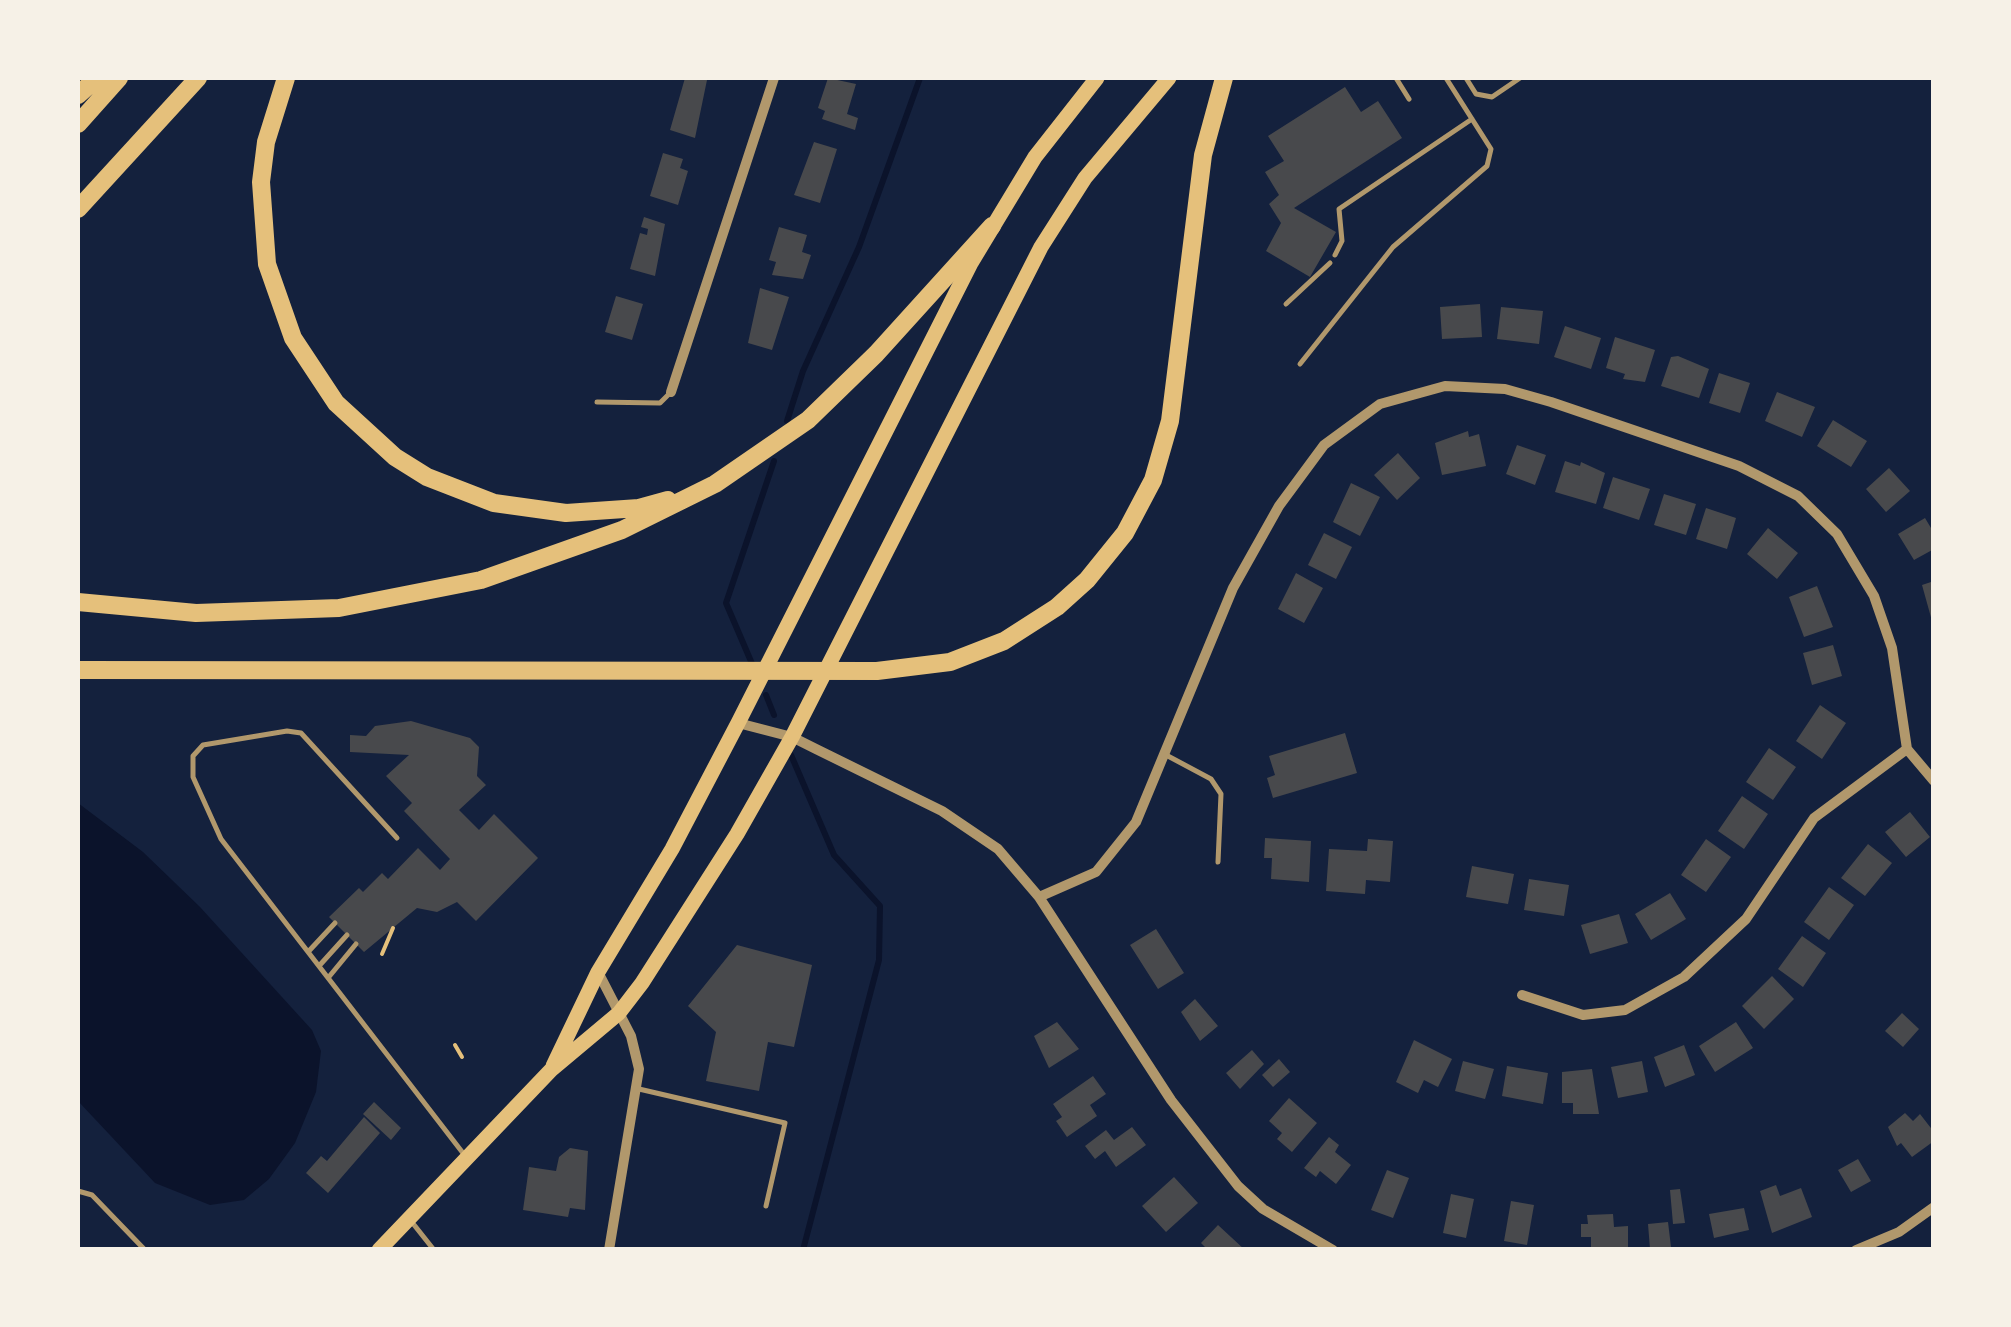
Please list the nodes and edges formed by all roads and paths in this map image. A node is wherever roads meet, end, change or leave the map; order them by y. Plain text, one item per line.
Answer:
1 (97, 78) edge
2 (120, 78) edge
3 (198, 78) edge
4 (286, 78) edge
5 (774, 78) edge
6 (1097, 78) edge
7 (1169, 78) edge
8 (1224, 78) edge
9 (1396, 78) edge
10 (1446, 78) edge
11 (1466, 78) edge
12 (1520, 78) edge
13 (78, 95) edge
14 (1410, 99) dead end
15 (1472, 119) junction
16 (78, 124) edge
17 (78, 209) edge
18 (992, 226) junction
19 (1335, 255) dead end
20 (1330, 263) dead end
21 (1286, 304) dead end
22 (1300, 364) dead end
23 (671, 392) joint
24 (597, 402) dead end
25 (758, 457) junction
26 (78, 602) edge
27 (78, 670) edge
28 (738, 724) junction
29 (792, 737) junction
30 (1907, 749) junction
31 (1165, 754) junction
32 (1934, 781) edge
33 (398, 838) dead end
34 (1218, 862) dead end
35 (1039, 897) junction
36 (335, 923) dead end
37 (393, 928) dead end
38 (347, 935) dead end
39 (356, 944) dead end
40 (308, 952) junction
41 (382, 954) dead end
42 (318, 966) junction
43 (598, 972) junction
44 (328, 978) junction
45 (1522, 994) dead end
46 (619, 1012) junction
47 (456, 1044) dead end
48 (462, 1058) dead end
49 (551, 1070) junction
50 (639, 1089) junction
51 (467, 1158) junction
52 (78, 1191) edge
53 (766, 1206) dead end
54 (1934, 1207) edge
55 (409, 1219) junction
56 (145, 1250) edge
57 (379, 1250) edge
58 (434, 1250) edge
59 (608, 1250) edge
60 (1332, 1250) edge
61 (1856, 1250) edge

1 - 13 highway
2 - 16 highway
3 - 17 highway
4 - 25 highway
5 - 23 street
6 - 18 main road
7 - 29 main road
8 - 27 highway
9 - 14 lane
10 - 15 lane
11 - 12 lane
15 - 19 lane
15 - 22 lane
18 - 25 highway
18 - 28 main road
20 - 21 lane
23 - 24 lane
25 - 26 highway
28 - 29 street
28 - 43 main road
29 - 35 street
29 - 46 main road
30 - 31 street
30 - 32 street
30 - 45 street
31 - 34 lane
31 - 35 street
33 - 40 lane
35 - 60 street
36 - 40 lane
37 - 41 path
38 - 42 lane
39 - 44 lane
40 - 42 lane
42 - 44 lane
43 - 46 street
43 - 49 main road
44 - 51 lane
46 - 49 main road
46 - 50 street
47 - 48 path
49 - 51 main road
50 - 53 lane
50 - 59 street
51 - 55 main road
52 - 56 lane
54 - 61 street
55 - 57 main road
55 - 58 lane

